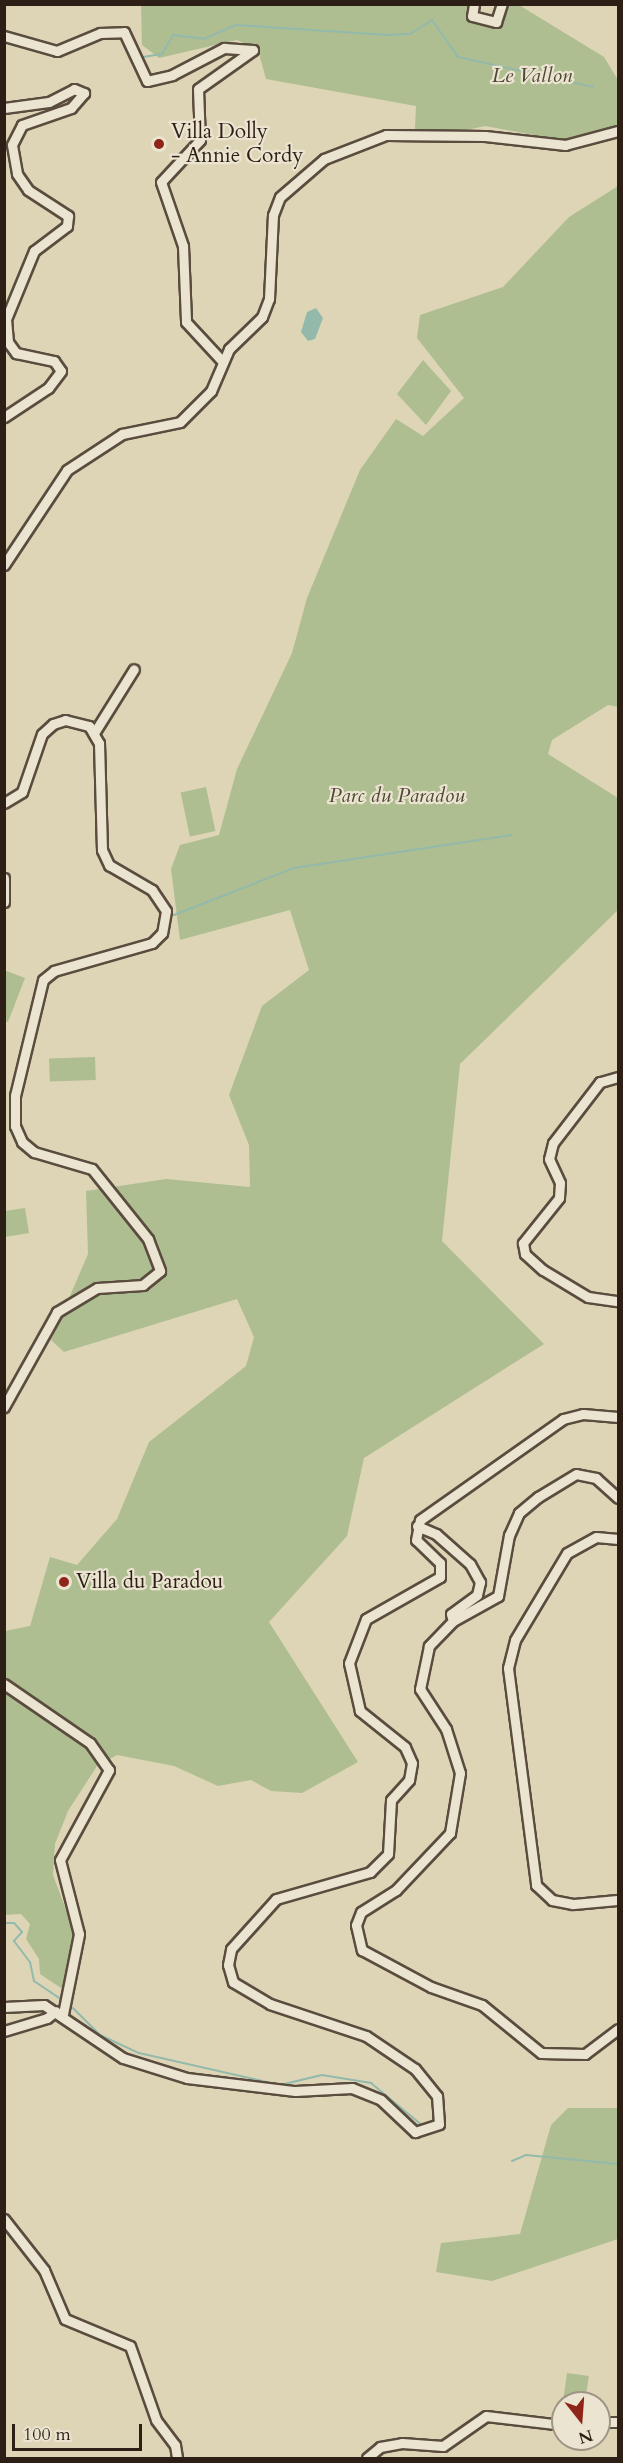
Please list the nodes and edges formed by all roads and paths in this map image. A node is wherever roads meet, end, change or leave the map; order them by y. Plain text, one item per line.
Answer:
1 (474, 4) edge
2 (502, 4) edge
3 (4, 36) edge
4 (6, 104) edge
5 (618, 131) edge
6 (223, 362) junction
7 (4, 417) edge
8 (4, 566) edge
9 (134, 669) dead end
10 (94, 733) junction
11 (4, 803) edge
12 (4, 878) edge
13 (4, 902) edge
14 (618, 1077) edge
15 (618, 1301) edge
16 (4, 1407) edge
17 (618, 1418) edge
18 (618, 1498) edge
19 (417, 1526) junction
20 (618, 1539) edge
21 (453, 1621) junction
22 (4, 1684) edge
23 (618, 1900) edge
24 (4, 2007) edge
25 (60, 2012) junction
26 (618, 2029) edge
27 (4, 2031) edge
28 (4, 2218) edge
29 (551, 2424) edge
30 (177, 2458) edge
31 (367, 2458) edge

1 - 2 street
3 - 6 street
4 - 7 street
5 - 6 street
6 - 8 street
9 - 10 street
10 - 11 street
10 - 16 street
12 - 13 street
14 - 15 street
17 - 19 street
18 - 21 street
19 - 21 street
19 - 25 street
20 - 23 street
21 - 26 street
22 - 25 street
24 - 25 street
25 - 27 street
28 - 30 street
29 - 31 street

